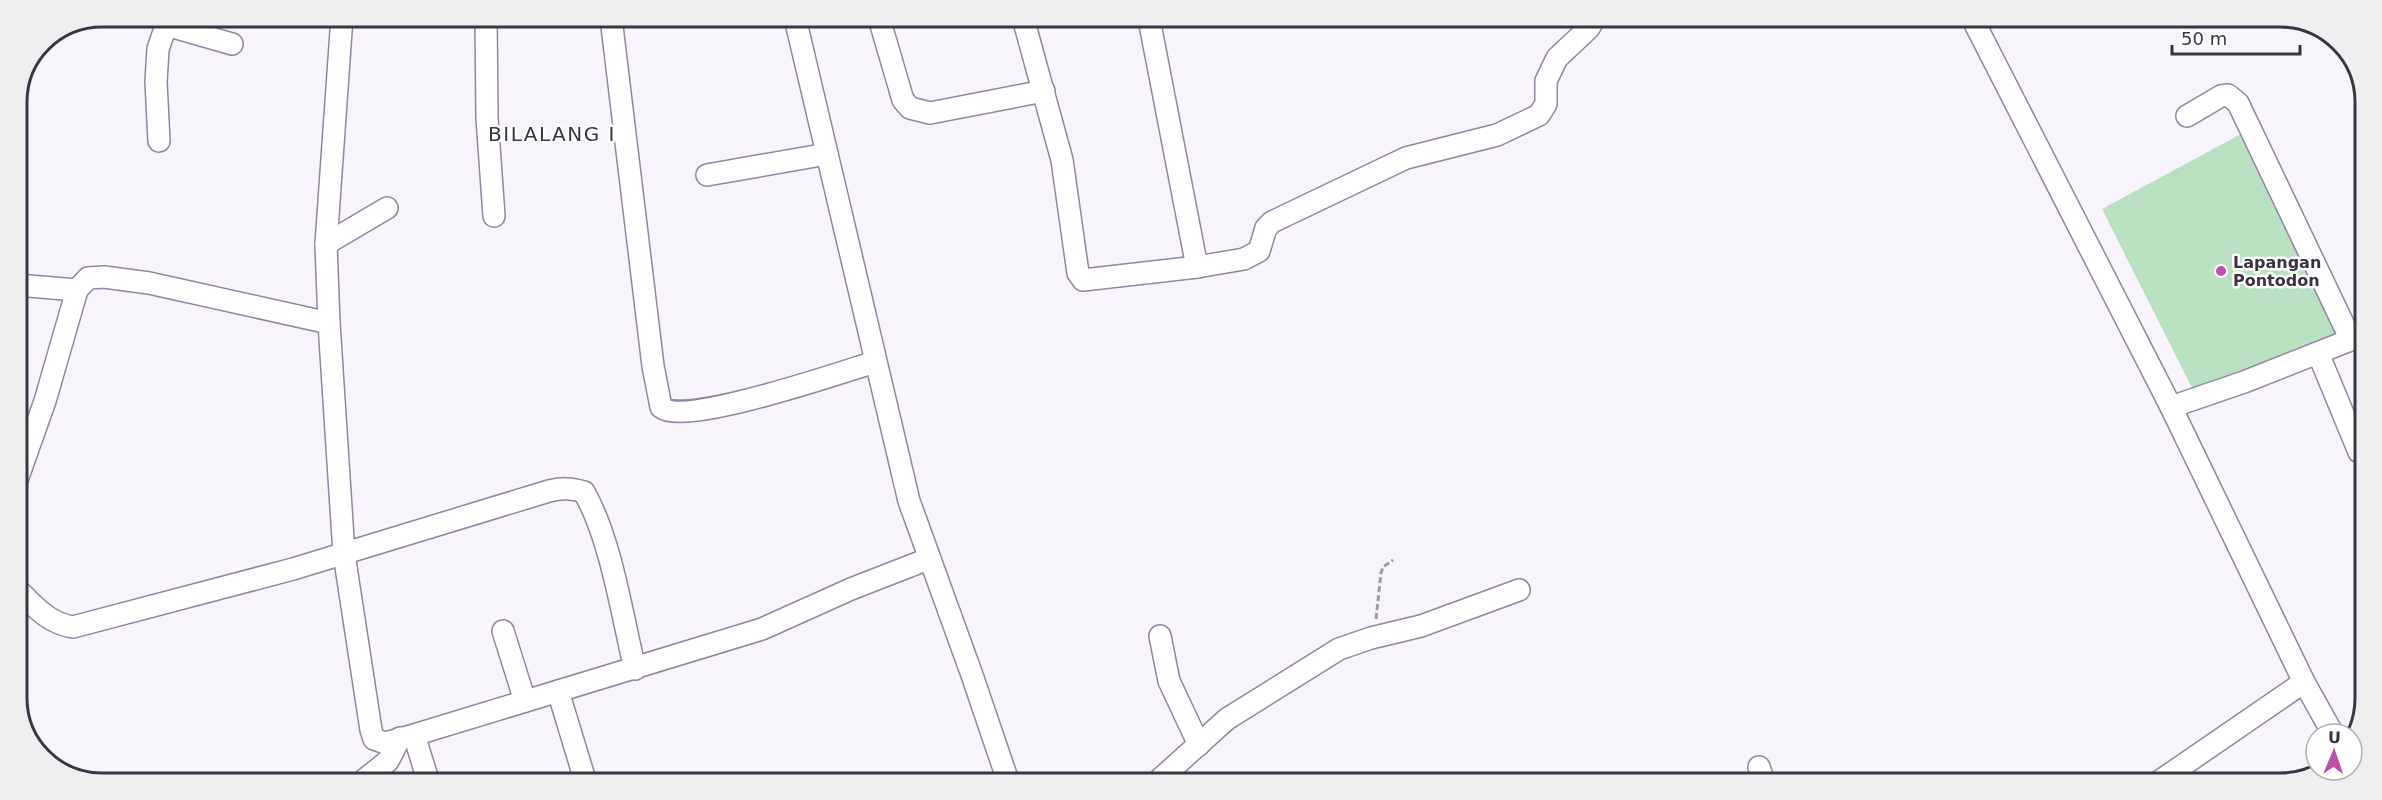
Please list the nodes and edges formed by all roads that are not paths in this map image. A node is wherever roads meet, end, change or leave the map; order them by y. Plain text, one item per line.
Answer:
1 (165, 27) edge
2 (184, 27) edge
3 (341, 27) edge
4 (486, 27) edge
5 (612, 27) edge
6 (797, 27) edge
7 (882, 27) edge
8 (1026, 27) edge
9 (1151, 27) edge
10 (1589, 27) edge
11 (1977, 27) edge
12 (232, 44) dead end
13 (1044, 91) junction
14 (2187, 116) dead end
15 (159, 141) dead end
16 (827, 154) junction
17 (707, 175) dead end
18 (387, 208) dead end
19 (494, 216) dead end
20 (326, 244) junction
21 (1197, 267) junction
22 (27, 286) edge
23 (77, 290) junction
24 (329, 323) junction
25 (2355, 334) edge
26 (2355, 339) edge
27 (2318, 353) junction
28 (875, 362) junction
29 (2171, 407) junction
30 (2355, 442) edge
31 (27, 453) edge
32 (344, 554) junction
33 (928, 559) junction
34 (1519, 590) dead end
35 (27, 599) edge
36 (503, 631) dead end
37 (1160, 636) dead end
38 (635, 669) junction
39 (2304, 682) junction
40 (558, 691) junction
41 (525, 701) junction
42 (2326, 722) edge
43 (407, 736) junction
44 (1199, 745) junction
45 (373, 773) edge
46 (425, 773) edge
47 (583, 773) edge
48 (1005, 773) edge
49 (1167, 773) edge
50 (2172, 773) edge

1 - 15 street
2 - 12 street
3 - 20 street
4 - 19 street
5 - 28 street
6 - 16 street
7 - 13 street
8 - 13 street
9 - 21 street
10 - 21 street
11 - 29 street
13 - 21 street
14 - 25 street
16 - 17 street
16 - 28 street
18 - 20 street
20 - 24 street
22 - 23 street
23 - 24 street
23 - 31 street
24 - 32 street
26 - 27 street
27 - 29 street
27 - 30 street
28 - 33 street
29 - 39 street
32 - 35 street
32 - 38 street
32 - 43 street
33 - 38 street
33 - 48 street
34 - 44 street
36 - 41 street
37 - 44 street
38 - 40 street
39 - 42 street
39 - 50 street
40 - 41 street
40 - 47 street
41 - 43 street
43 - 45 street
43 - 46 street
44 - 49 street

